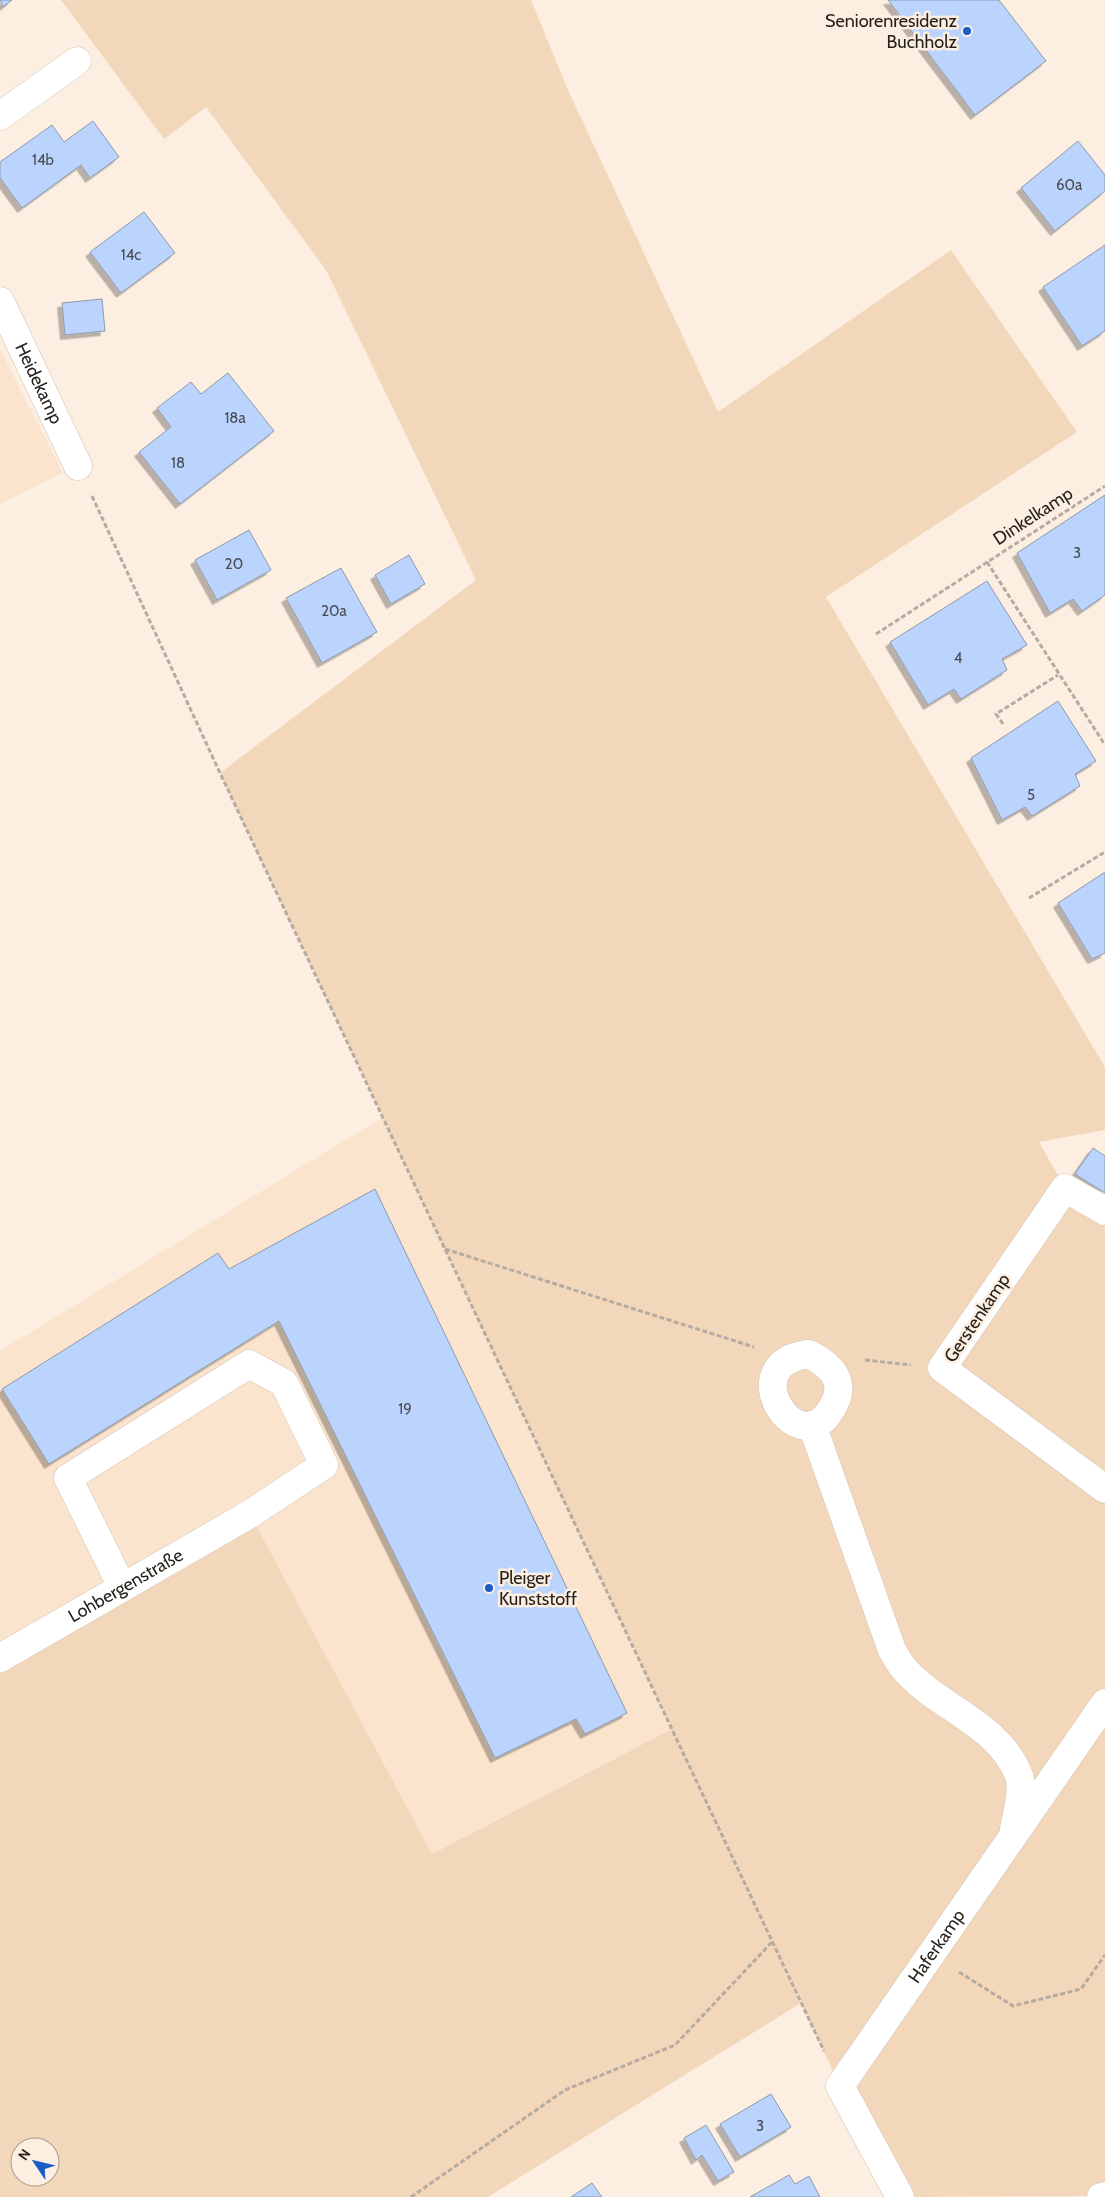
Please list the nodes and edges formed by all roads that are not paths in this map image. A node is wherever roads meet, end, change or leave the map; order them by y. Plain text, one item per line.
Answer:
1 (77, 62) dead end
2 (0, 116) edge
3 (0, 301) edge
4 (78, 466) road end
5 (1105, 1212) edge
6 (812, 1425) junction
7 (1105, 1489) edge
8 (122, 1587) junction
9 (0, 1658) edge
10 (1105, 1703) edge
11 (1012, 1837) junction
12 (1105, 2196) edge
13 (900, 2197) edge
14 (1101, 2197) edge

1 - 2 street
3 - 4 street, Heidekamp
5 - 7 street, Gerstenkamp
6 - 6 street
6 - 11 street
8 - 8 street, Lohbergenstraße
8 - 9 street, Lohbergenstraße
10 - 11 street, Haferkamp
11 - 13 street, Haferkamp
12 - 14 street

